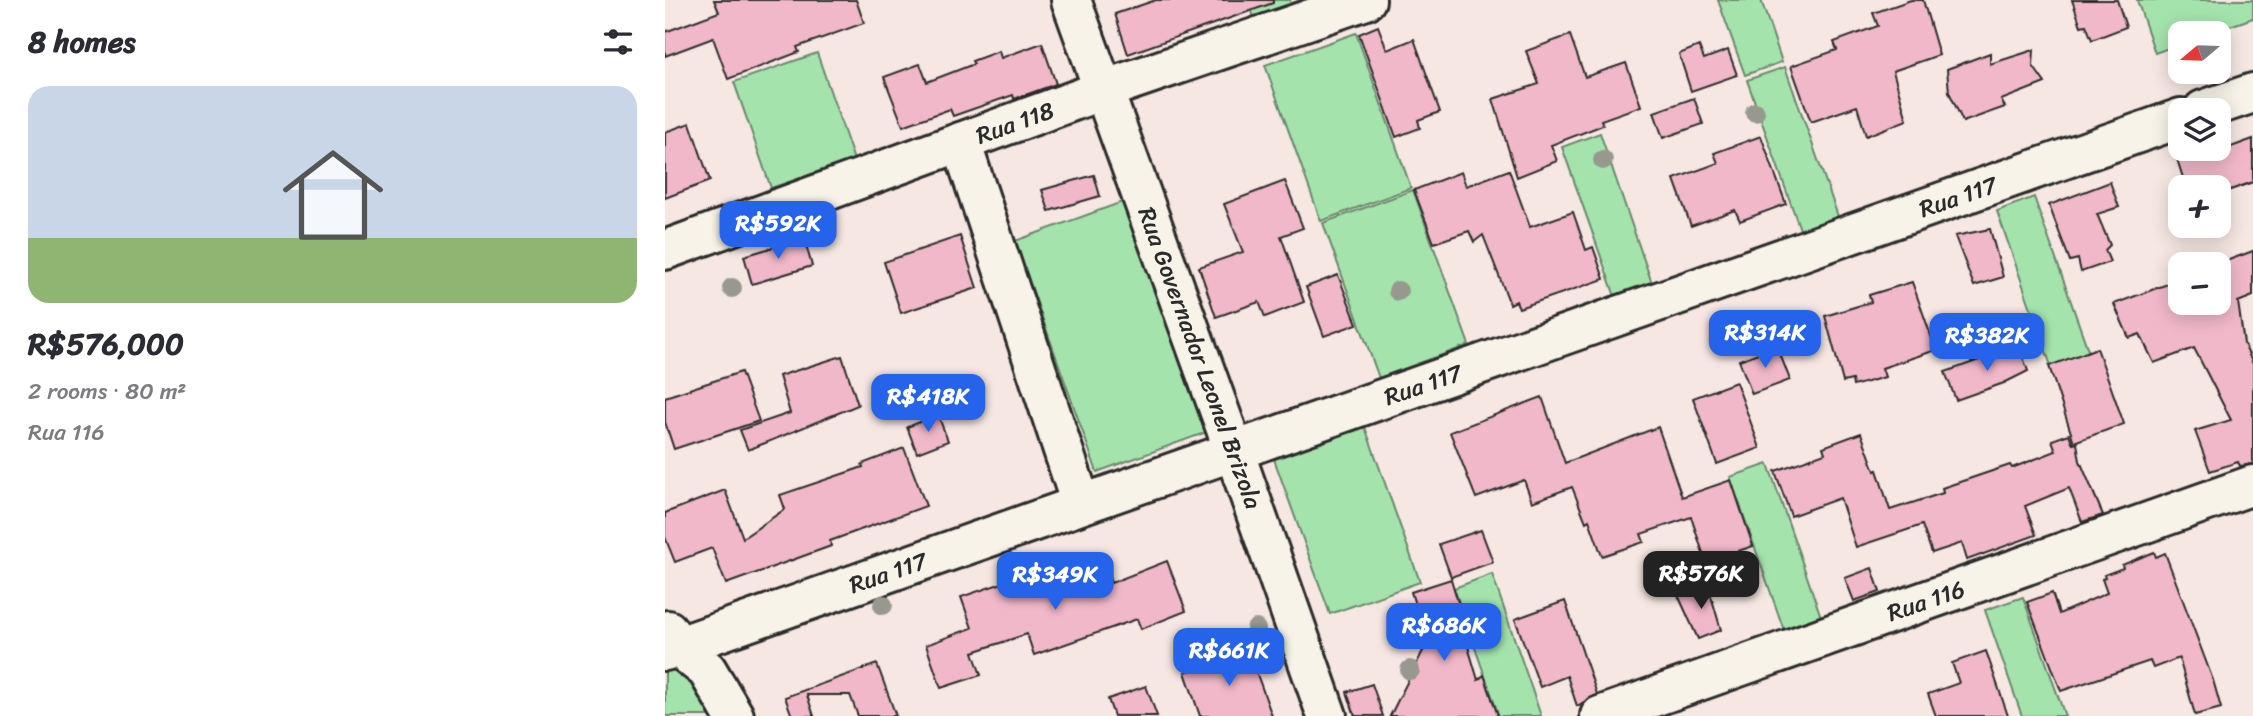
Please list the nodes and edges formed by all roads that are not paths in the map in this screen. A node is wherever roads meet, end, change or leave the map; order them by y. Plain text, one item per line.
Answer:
1 (1071, 0) edge
2 (1366, 0) edge
3 (1103, 90) junction
4 (2253, 93) edge
5 (2231, 100) edge
6 (2168, 123) edge
7 (961, 142) junction
8 (665, 250) edge
9 (1234, 451) junction
10 (2253, 485) edge
11 (1081, 504) junction
12 (669, 641) edge
13 (734, 716) edge
14 (1327, 716) edge
15 (1600, 716) edge

1 - 3 street, Rua Governador Leonel Brizola
2 - 3 street, Rua 118
3 - 7 street, Rua 118
3 - 9 street, Rua Governador Leonel Brizola
4 - 5 street
6 - 9 street, Rua 117
7 - 8 street, Rua 118
7 - 11 street
9 - 11 street, Rua 117
9 - 14 street, Rua Governador Leonel Brizola
10 - 15 street, Rua 116
11 - 12 street, Rua 117
12 - 13 street

